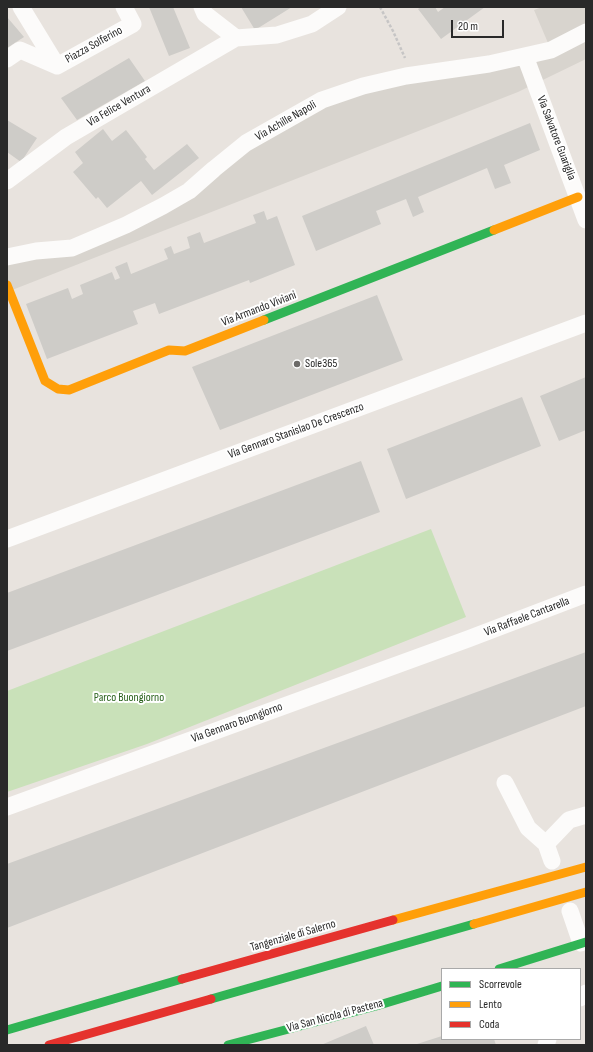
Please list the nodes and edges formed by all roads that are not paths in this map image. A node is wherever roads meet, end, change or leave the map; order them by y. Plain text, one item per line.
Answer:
1 (21, 7) edge
2 (124, 7) edge
3 (338, 7) edge
4 (208, 10) edge
5 (586, 32) edge
6 (236, 38) junction
7 (525, 56) junction
8 (7, 59) edge
9 (57, 66) junction
10 (7, 181) edge
11 (578, 197) junction
12 (586, 220) edge
13 (7, 256) edge
14 (7, 285) edge
15 (586, 323) edge
16 (7, 539) edge
17 (586, 594) edge
18 (468, 639) joint
19 (505, 783) dead end
20 (7, 807) edge
21 (586, 815) edge
22 (546, 844) junction
23 (552, 861) dead end
24 (586, 866) edge
25 (586, 892) edge
26 (570, 911) dead end
27 (584, 943) edge
28 (502, 968) edge
29 (441, 986) edge
30 (7, 1030) edge
31 (49, 1045) edge
32 (228, 1045) edge

1 - 9 street, Piazza Solferino
2 - 9 street, Piazza Solferino
3 - 6 street
4 - 6 street
5 - 7 street, Via Achille Napoli
6 - 10 street, Via Felice Ventura
7 - 11 street, Via Salvatore Guariglia
7 - 13 street, Via Achille Napoli
8 - 9 street
11 - 12 street, Via Salvatore Guariglia
11 - 14 main road, Via Armando Viviani
15 - 16 street, Via Gennaro Stanislao De Crescenzo
17 - 18 street, Via Raffaele Cantarella
18 - 20 street, Via Gennaro Buongiorno
19 - 22 street
21 - 22 street
22 - 23 street
24 - 30 main road, Tangenziale di Salerno
25 - 31 main road
26 - 27 street
27 - 28 main road
29 - 32 main road, Via San Nicola di Pastena

